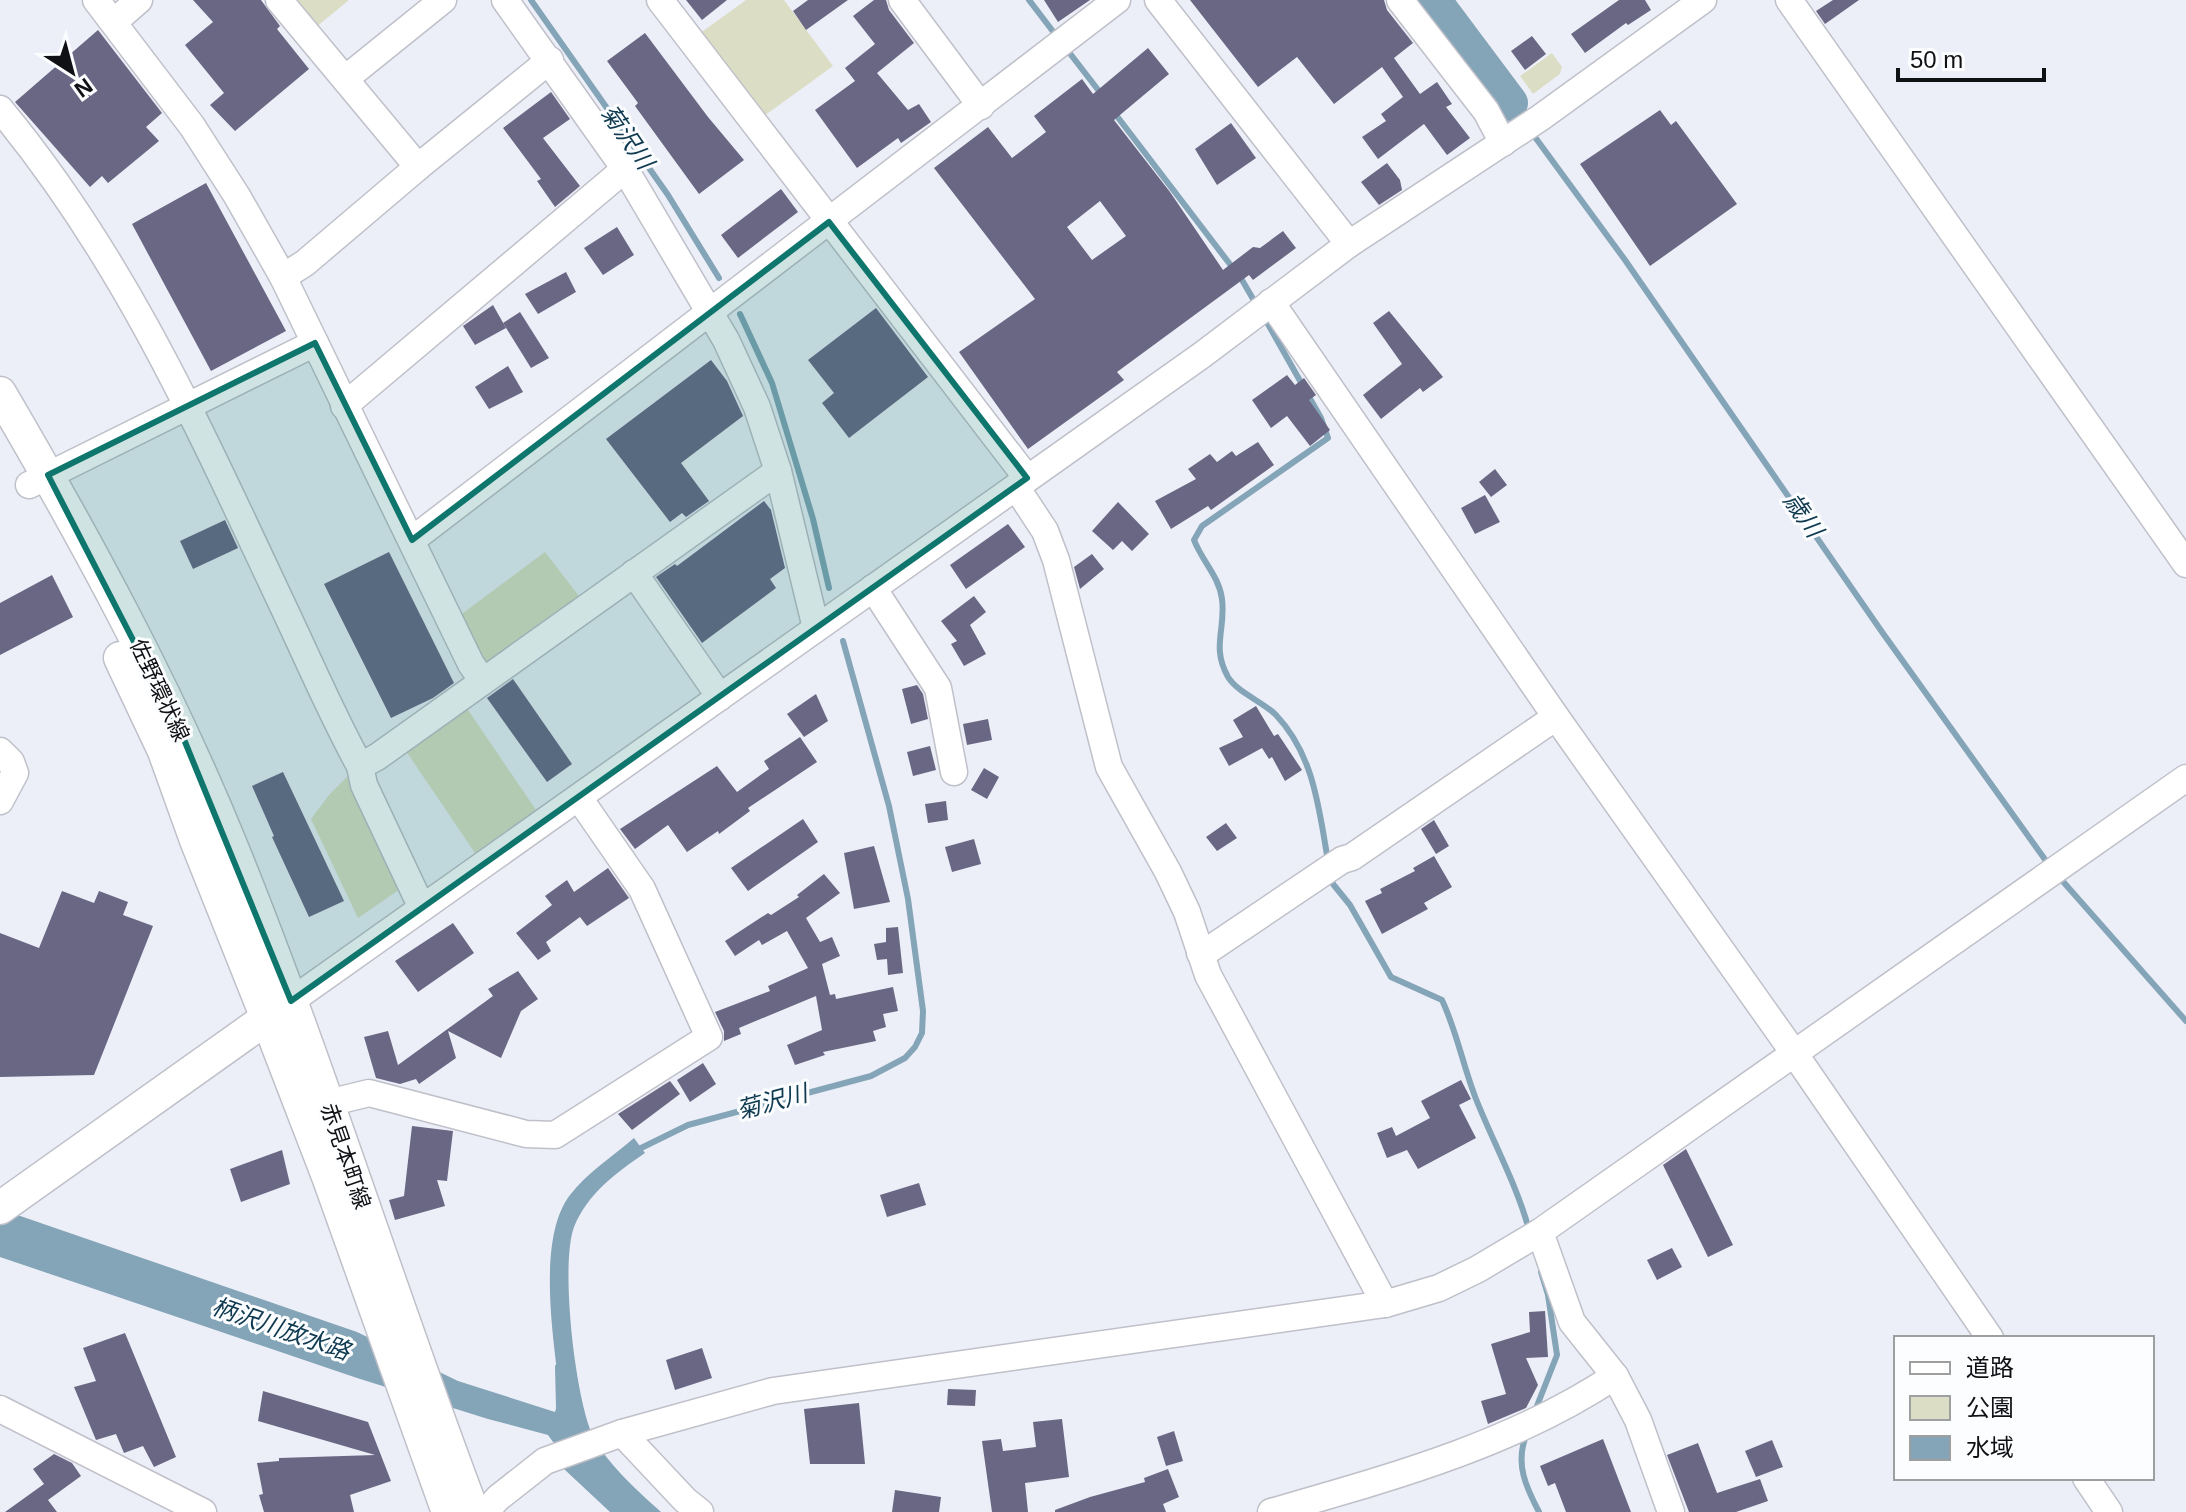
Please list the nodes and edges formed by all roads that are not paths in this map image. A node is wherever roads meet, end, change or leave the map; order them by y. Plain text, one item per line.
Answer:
1 (96, 0) edge
2 (139, 0) edge
3 (279, 0) edge
4 (443, 0) edge
5 (505, 0) edge
6 (660, 0) edge
7 (902, 0) edge
8 (1117, 0) edge
9 (1158, 0) edge
10 (1400, 0) edge
11 (1703, 0) edge
12 (1789, 0) edge
13 (114, 22) junction
14 (550, 60) junction
15 (345, 79) junction
16 (981, 106) junction
17 (0, 109) edge
18 (1521, 131) junction
19 (418, 167) junction
20 (625, 169) junction
21 (829, 222) junction
22 (1349, 244) junction
23 (283, 277) junction
24 (1271, 302) junction
25 (710, 312) junction
26 (315, 343) junction
27 (0, 393) edge
28 (188, 405) junction
29 (344, 406) junction
30 (0, 437) edge
31 (778, 471) junction
32 (39, 480) junction
33 (1022, 483) junction
34 (412, 540) junction
35 (2186, 564) edge
36 (634, 573) junction
37 (873, 588) junction
38 (816, 628) junction
39 (483, 681) junction
40 (720, 697) junction
41 (1556, 717) junction
42 (0, 751) edge
43 (360, 766) junction
44 (954, 772) dead end
45 (2186, 778) edge
46 (579, 798) junction
47 (0, 801) edge
48 (422, 908) junction
49 (1200, 953) junction
50 (279, 1010) junction
51 (1794, 1053) junction
52 (328, 1103) junction
53 (5, 1204) edge
54 (1540, 1232) junction
55 (1385, 1304) junction
56 (1989, 1336) edge
57 (397, 1338) junction
58 (1615, 1376) junction
59 (0, 1409) edge
60 (425, 1417) junction
61 (612, 1437) junction
62 (2087, 1480) edge
63 (203, 1512) edge
64 (448, 1512) edge
65 (473, 1512) edge
66 (485, 1512) edge
67 (700, 1512) edge
68 (1271, 1512) edge
69 (1671, 1512) edge
70 (2109, 1512) edge

1 - 13 street
2 - 13 street
3 - 15 street
4 - 15 street
5 - 14 street
6 - 21 street
7 - 16 street
8 - 16 street
9 - 22 street
10 - 18 street
11 - 18 street
12 - 35 street
13 - 23 street
14 - 19 street
14 - 20 street
15 - 19 street
16 - 21 street
17 - 28 street
18 - 22 street
19 - 23 street
20 - 25 street
20 - 29 street
21 - 25 street
21 - 33 street
22 - 24 street
23 - 26 street
24 - 33 street
24 - 41 street
25 - 31 street
25 - 34 street
26 - 28 street
26 - 29 street
27 - 32 main road, 佐野環状線
28 - 32 street
28 - 43 street
29 - 34 street
30 - 32 main road, 佐野環状線
31 - 36 street
31 - 38 street
32 - 50 main road, 佐野環状線
33 - 37 street
33 - 49 street
34 - 39 street
36 - 39 street
36 - 40 street
37 - 38 street
37 - 44 street
38 - 40 street
39 - 43 street
40 - 46 street
41 - 49 street
41 - 51 street
42 - 47 street
43 - 48 street
45 - 51 street
46 - 48 street
46 - 52 street
48 - 50 street
49 - 55 street
50 - 52 main road, 赤見本町線
50 - 53 main road
50 - 57 main road, 赤見本町線
51 - 54 street
51 - 56 street
52 - 57 main road, 赤見本町線
54 - 55 street
54 - 58 street
55 - 61 street
57 - 60 main road
58 - 68 street
58 - 69 street
59 - 63 street
60 - 64 main road
60 - 65 main road
61 - 66 street
61 - 67 street
62 - 70 street

